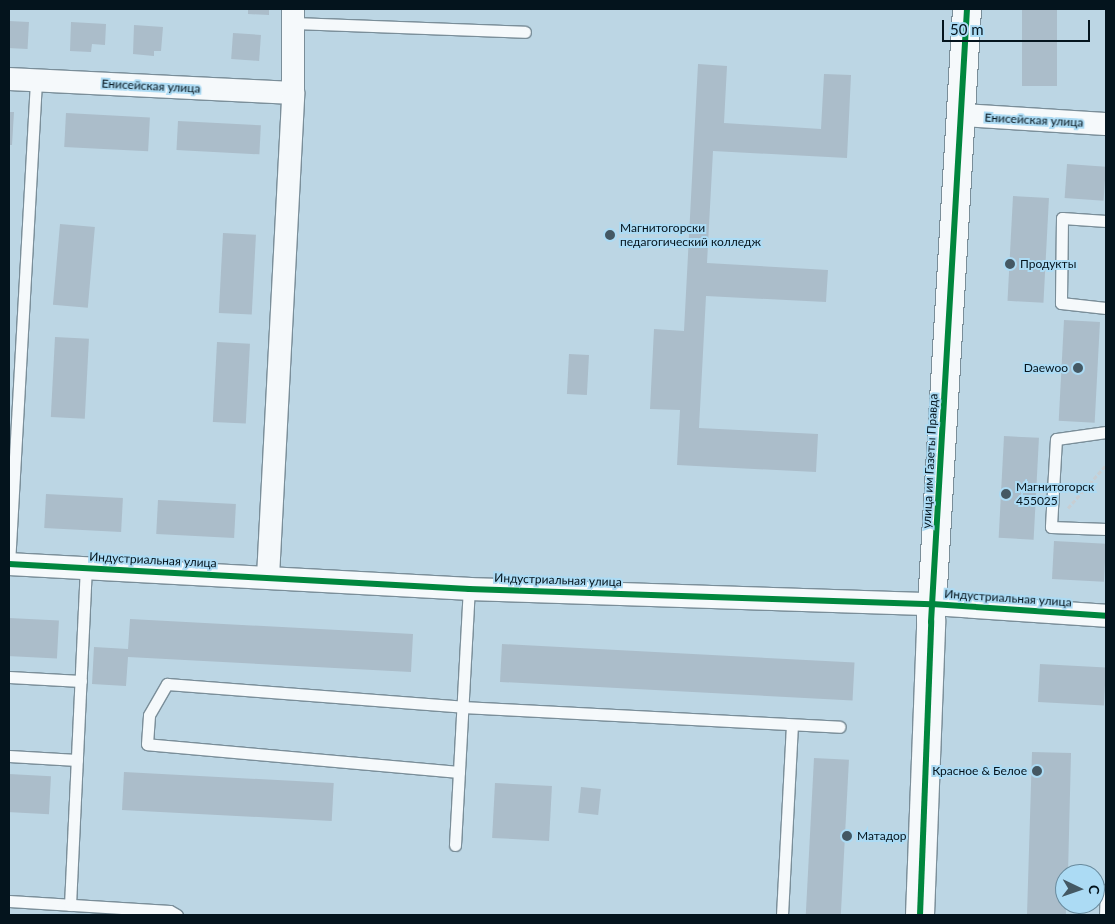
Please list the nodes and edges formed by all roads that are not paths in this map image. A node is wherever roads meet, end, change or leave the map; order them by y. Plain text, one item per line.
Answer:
1 (967, 9) edge
2 (293, 16) edge
3 (525, 32) dead end
4 (9, 79) edge
5 (36, 80) junction
6 (293, 93) junction
7 (962, 116) junction
8 (1106, 124) edge
9 (1106, 220) edge
10 (1106, 308) edge
11 (1106, 432) edge
12 (1106, 529) edge
13 (9, 564) edge
14 (86, 569) junction
15 (268, 577) junction
16 (469, 588) junction
17 (932, 604) junction
18 (1106, 616) edge
19 (9, 677) edge
20 (81, 681) junction
21 (463, 707) junction
22 (792, 724) junction
23 (839, 727) dead end
24 (9, 756) edge
25 (77, 760) junction
26 (459, 772) junction
27 (455, 845) dead end
28 (1106, 890) edge
29 (9, 901) edge
30 (70, 905) junction
31 (177, 915) edge
32 (782, 915) edge
33 (920, 915) edge
34 (1105, 915) edge

1 - 7 street, улица им Газеты Правда
2 - 3 lane
2 - 6 street
4 - 5 street, Енисейская улица
5 - 6 street, Енисейская улица
5 - 13 lane
6 - 15 street
7 - 8 street, Енисейская улица
7 - 17 street, улица им Газеты Правда
9 - 10 lane
11 - 12 lane
13 - 14 street, Индустриальная улица
14 - 15 street, Индустриальная улица
14 - 20 lane
15 - 16 street, Индустриальная улица
16 - 17 street, Индустриальная улица
16 - 21 lane
17 - 18 street, Индустриальная улица
17 - 33 street, улица им Газеты Правда
19 - 20 lane
20 - 25 lane
21 - 22 lane
21 - 26 lane
21 - 26 lane
22 - 23 lane
22 - 32 lane
24 - 25 lane
25 - 30 lane
26 - 27 lane
28 - 34 lane
29 - 30 lane
30 - 31 lane

